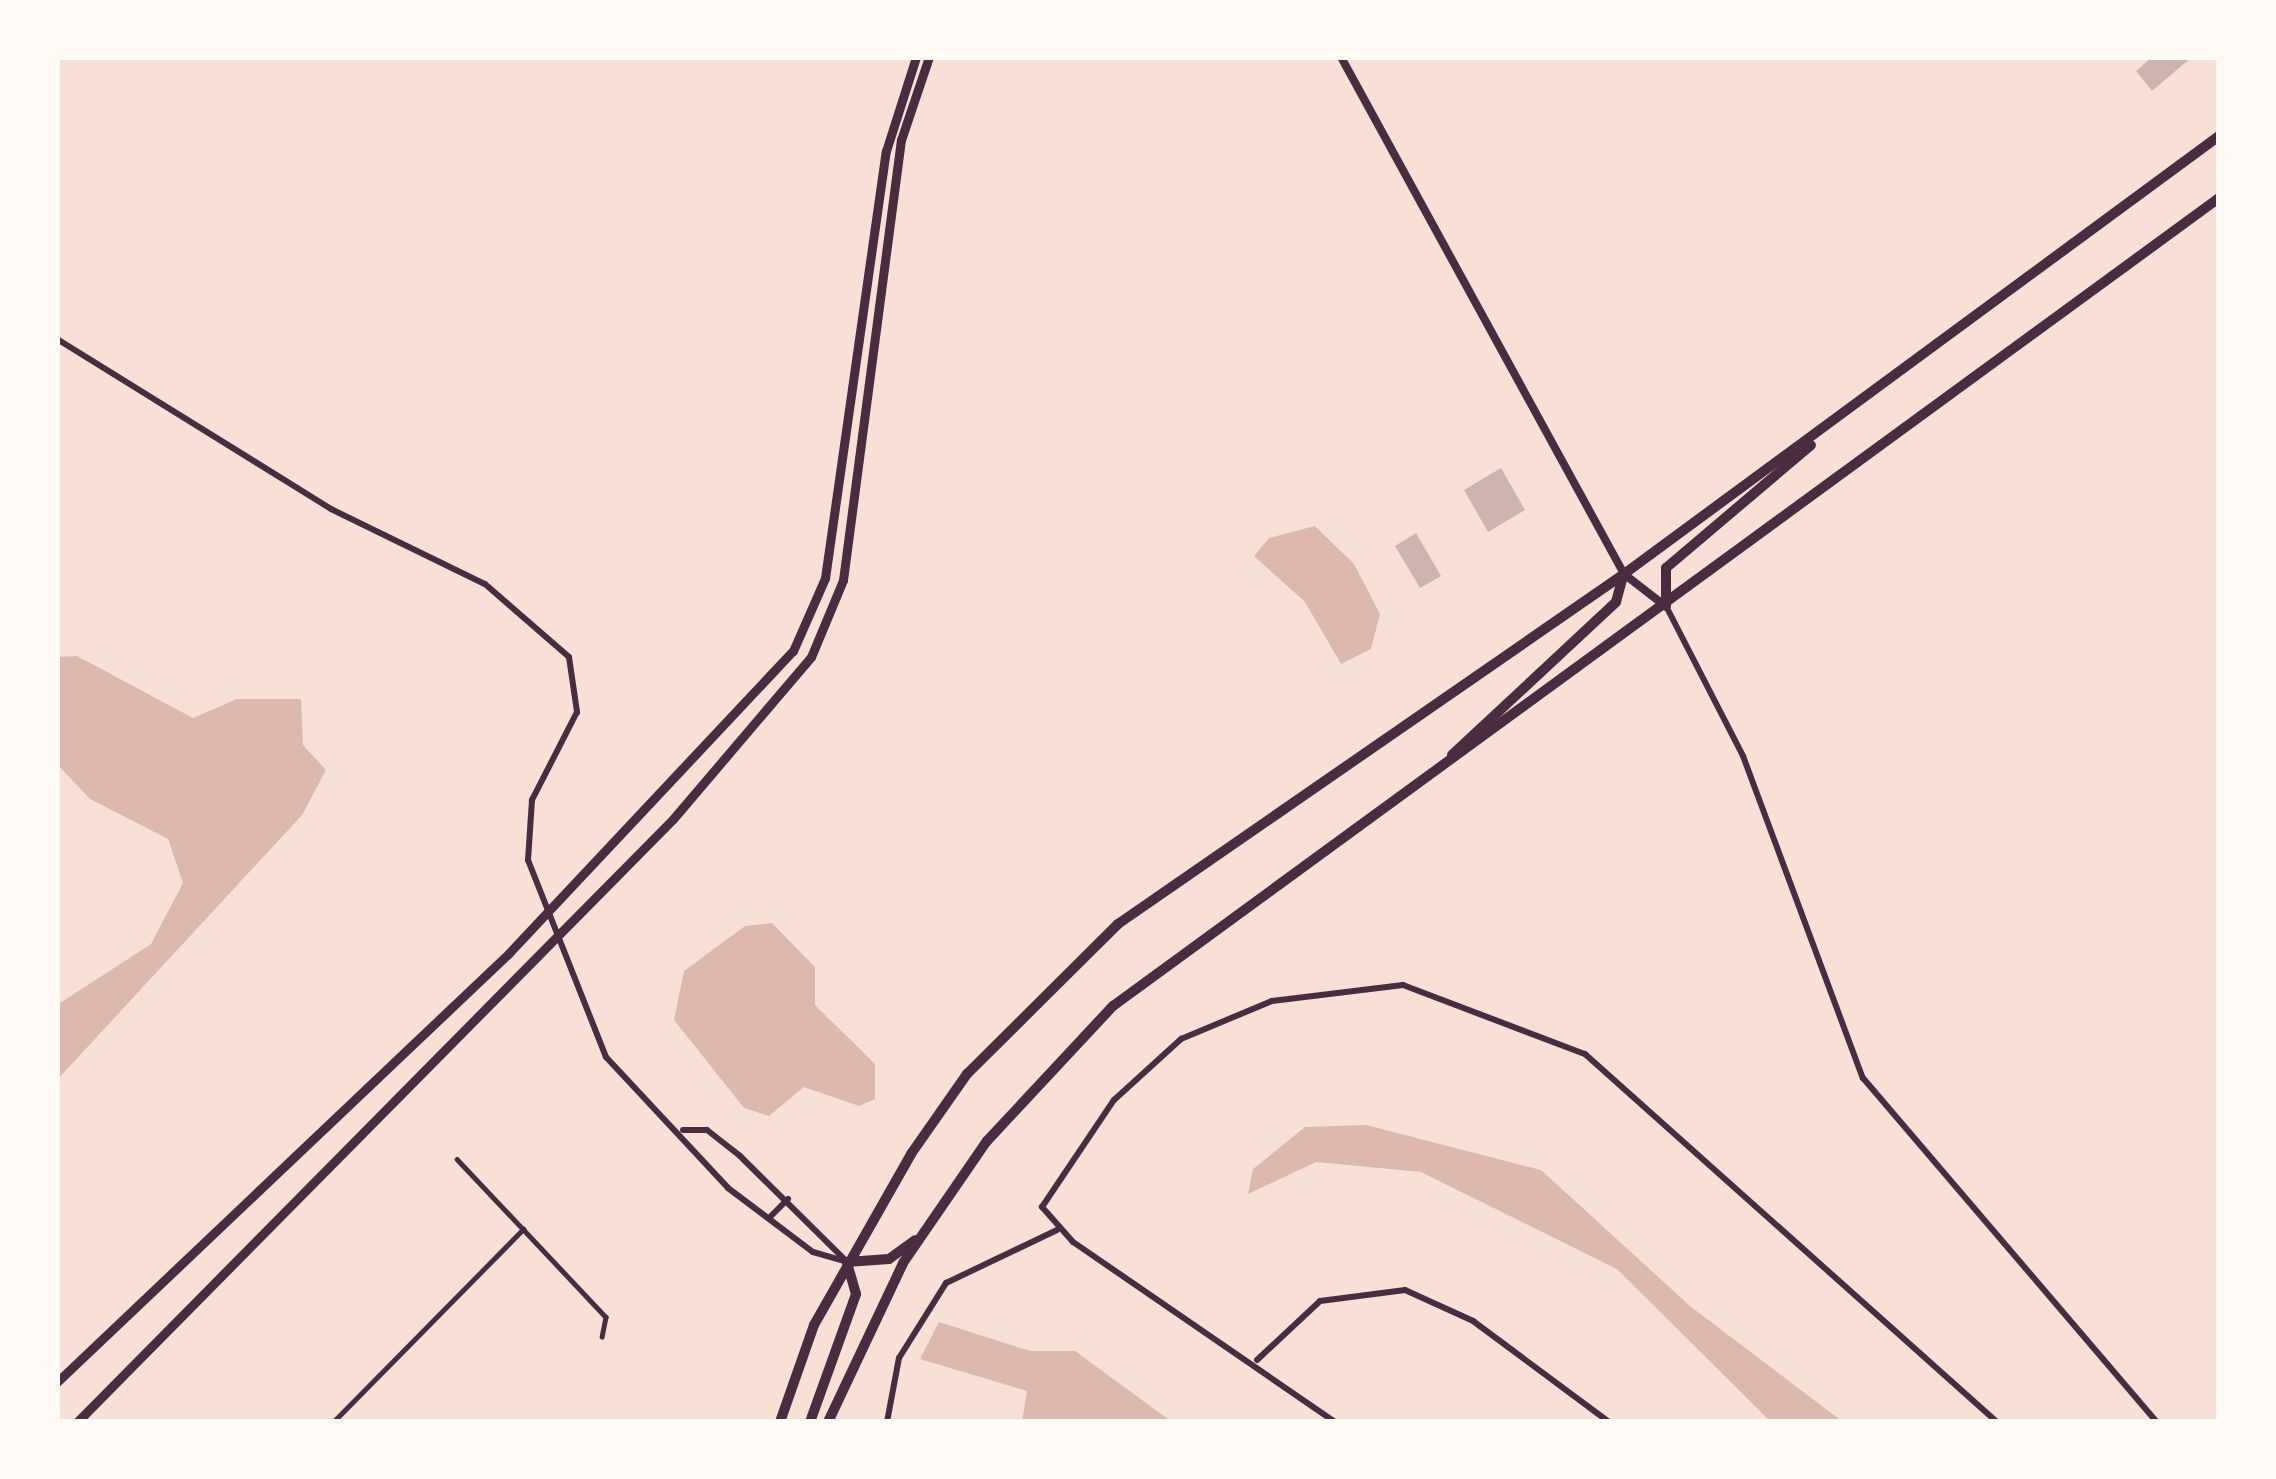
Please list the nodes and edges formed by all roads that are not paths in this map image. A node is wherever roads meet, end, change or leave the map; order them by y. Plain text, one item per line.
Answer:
1 (916, 57) edge
2 (928, 57) edge
3 (1341, 57) edge
4 (2219, 136) edge
5 (2219, 198) edge
6 (57, 339) edge
7 (1849, 409) junction
8 (1624, 574) junction
9 (1666, 606) junction
10 (1414, 790) junction
11 (546, 915) junction
12 (556, 940) junction
13 (683, 1130) junction
14 (457, 1159) dead end
15 (788, 1199) junction
16 (769, 1219) junction
17 (523, 1229) junction
18 (1058, 1230) junction
19 (925, 1232) junction
20 (847, 1262) junction
21 (602, 1337) dead end
22 (1257, 1360) junction
23 (57, 1382) edge
24 (77, 1422) edge
25 (333, 1422) edge
26 (780, 1422) edge
27 (810, 1422) edge
28 (827, 1422) edge
29 (887, 1422) edge
30 (1335, 1422) edge
31 (1609, 1422) edge
32 (1997, 1422) edge
33 (2156, 1422) edge

1 - 11 main road
2 - 12 main road
3 - 8 street
4 - 7 highway
5 - 9 highway
6 - 11 street
7 - 8 highway
7 - 9 highway
8 - 9 street
8 - 10 highway
8 - 20 highway
9 - 10 highway
9 - 33 street
10 - 19 highway
11 - 12 street
11 - 23 main road
12 - 13 street
12 - 24 main road
13 - 15 street
13 - 16 street
14 - 17 street
15 - 16 street
15 - 20 street
16 - 20 street
17 - 21 street
17 - 25 street
18 - 22 street
18 - 29 street
18 - 32 street
19 - 20 highway
19 - 28 highway
20 - 26 highway
20 - 27 highway
22 - 30 street
22 - 31 street

